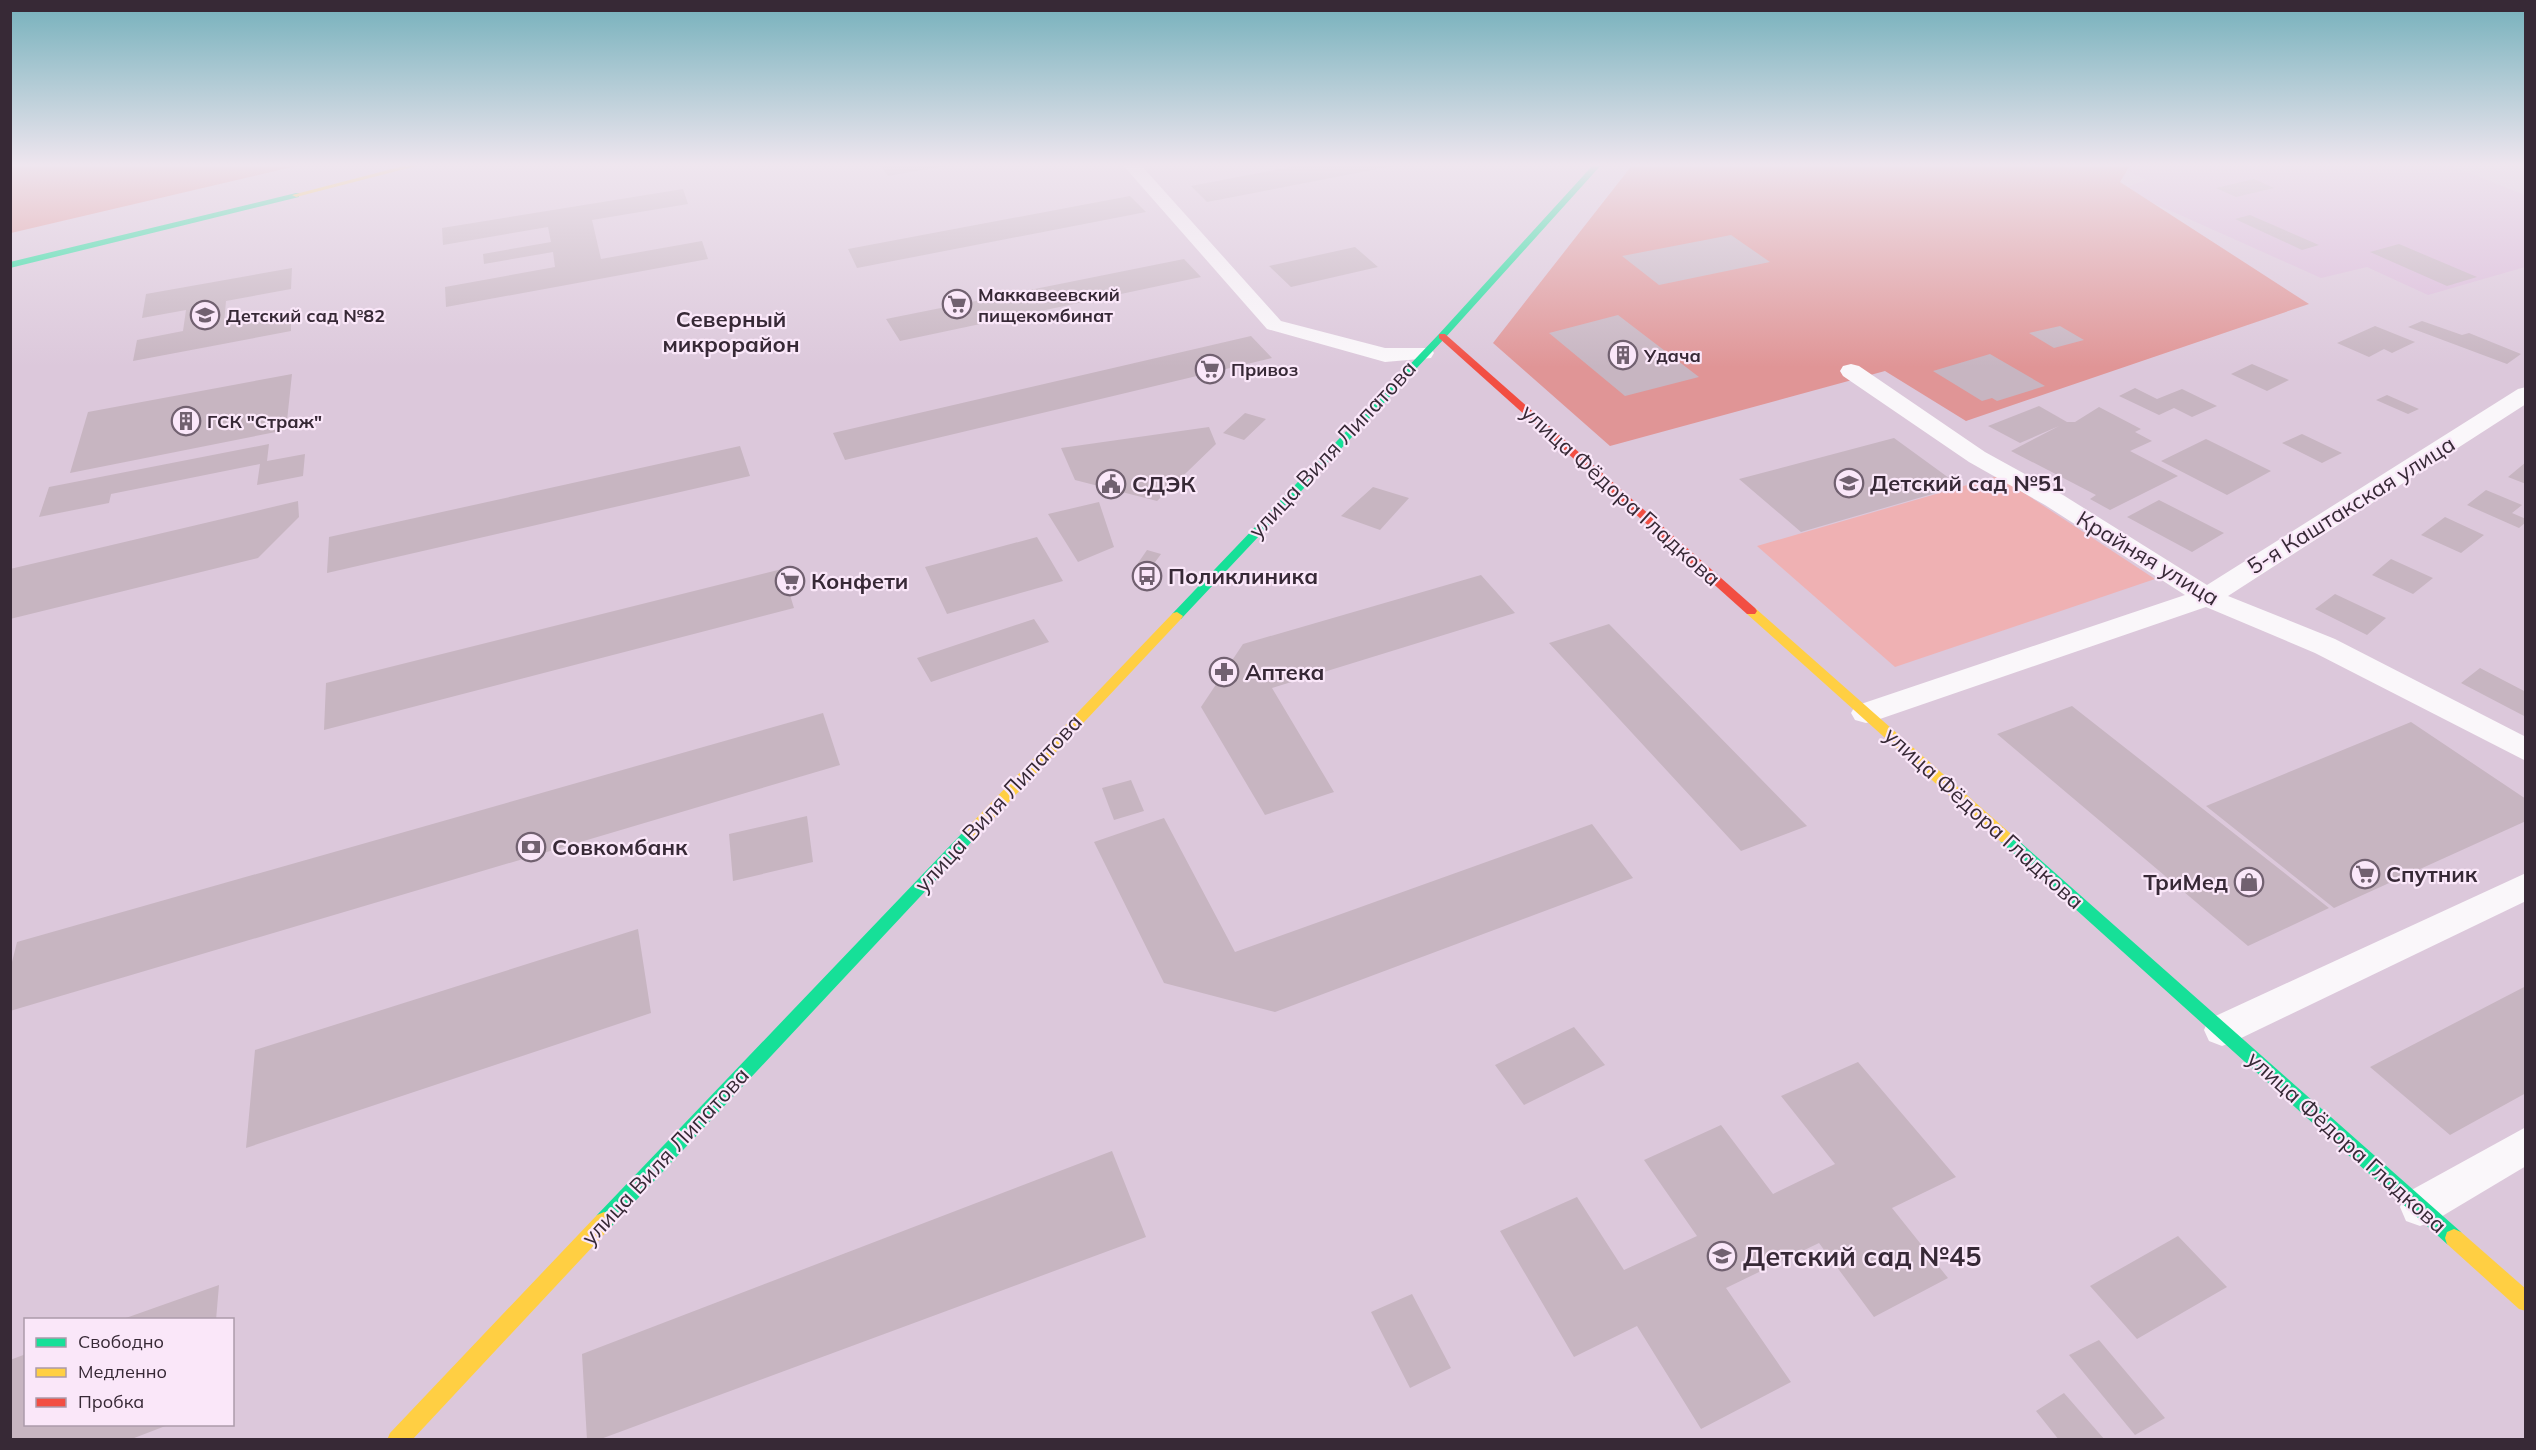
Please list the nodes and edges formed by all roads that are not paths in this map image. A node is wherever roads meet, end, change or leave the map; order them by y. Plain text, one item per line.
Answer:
1 (145, 232) edge
2 (1191, 232) edge
3 (1537, 232) edge
4 (10, 265) edge
5 (1442, 336) junction
6 (1423, 353) junction
7 (1851, 371) dead end
8 (2526, 394) edge
9 (2207, 597) junction
10 (1866, 713) junction
11 (2526, 750) edge
12 (2526, 886) edge
13 (2222, 1030) junction
14 (2526, 1145) edge
15 (2420, 1207) junction
16 (2526, 1302) edge
17 (397, 1440) edge

1 - 4 street
2 - 6 street
3 - 5 street, улица Виля Липатова
5 - 6 street, улица Виля Липатова
5 - 10 street, улица Фёдора Гладкова
6 - 17 street, улица Виля Липатова
7 - 9 street, Крайняя улица
8 - 9 street, 5-я Каштакская улица
9 - 10 street, 5-я Каштакская улица
9 - 11 street, Крайняя улица
10 - 13 street, улица Фёдора Гладкова
12 - 13 street
13 - 15 street, улица Фёдора Гладкова
14 - 15 street
15 - 16 street, улица Фёдора Гладкова

